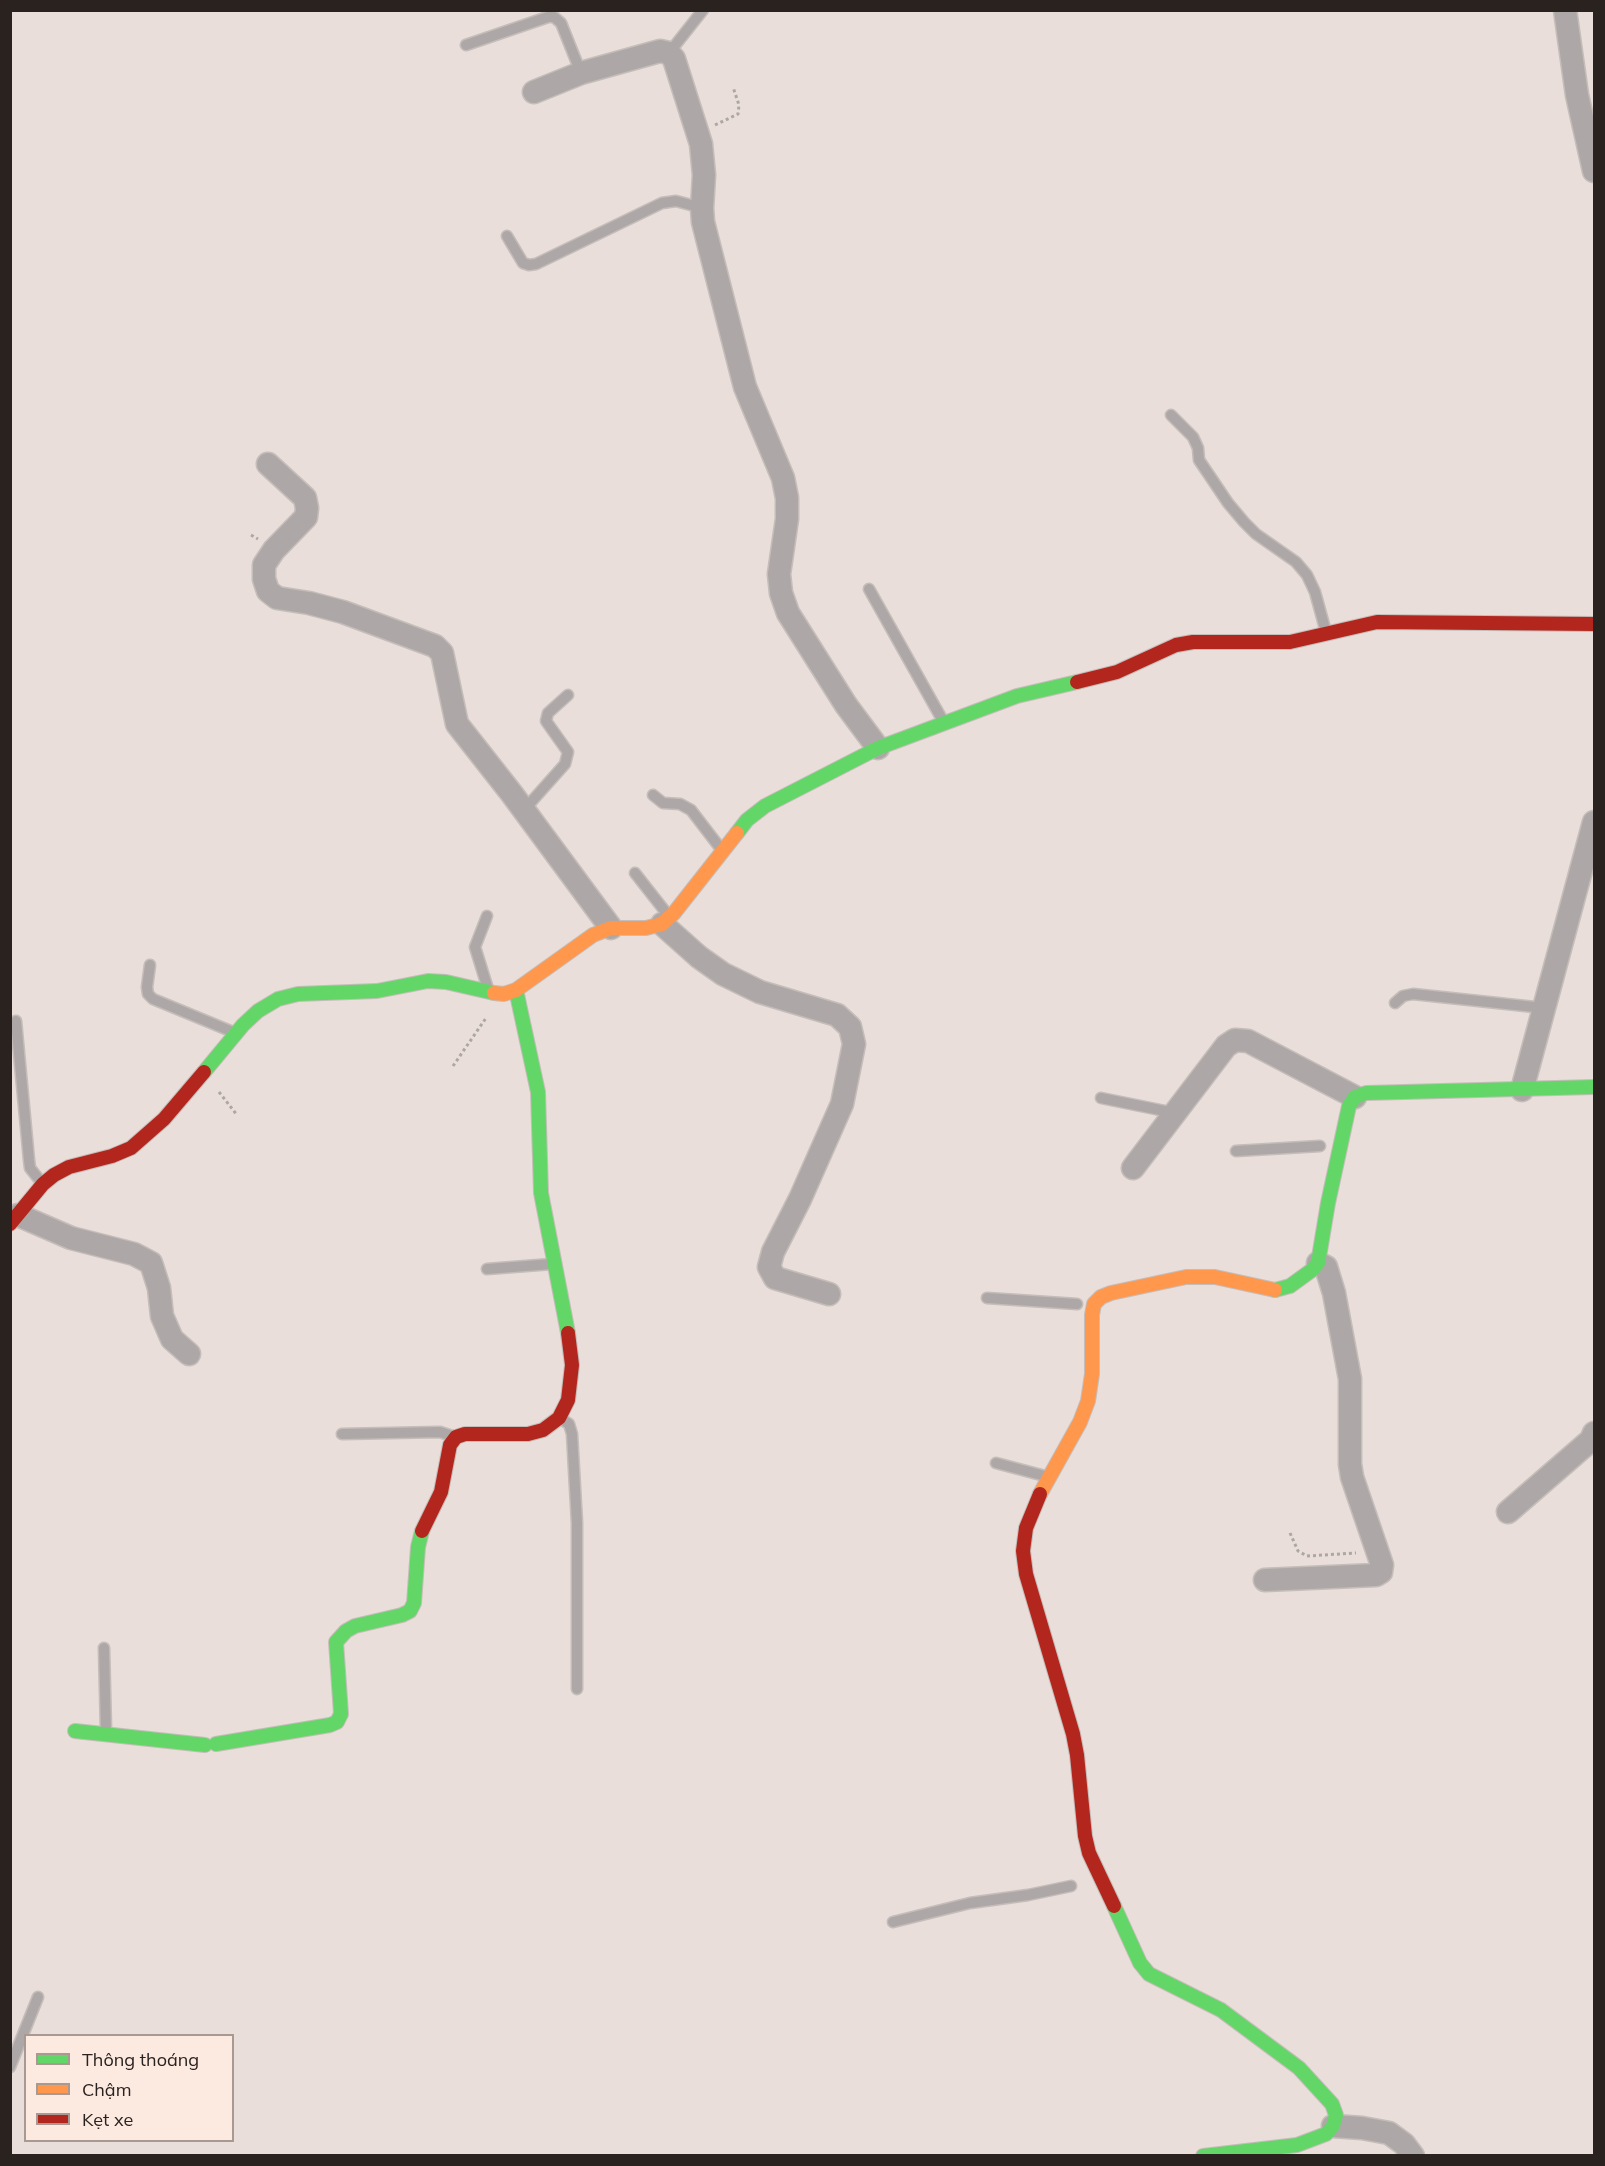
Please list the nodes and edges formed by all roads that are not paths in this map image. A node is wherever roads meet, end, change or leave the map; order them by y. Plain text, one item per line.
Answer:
1 (703, 10) edge
2 (1565, 10) edge
3 (466, 45) dead end
4 (669, 53) junction
5 (581, 73) junction
6 (534, 92) dead end
7 (1590, 127) edge
8 (1594, 171) edge
9 (702, 208) junction
10 (507, 236) dead end
11 (1171, 416) dead end
12 (268, 464) dead end
13 (869, 589) dead end
14 (1594, 624) edge
15 (1326, 632) junction
16 (568, 695) dead end
17 (944, 724) junction
18 (878, 748) junction
19 (652, 795) dead end
20 (524, 810) junction
21 (1594, 822) edge
22 (723, 851) junction
23 (634, 873) dead end
24 (487, 916) dead end
25 (665, 921) junction
26 (611, 928) junction
27 (150, 964) dead end
28 (510, 992) junction
29 (489, 993) junction
30 (1395, 1003) dead end
31 (1544, 1008) junction
32 (16, 1021) dead end
33 (236, 1034) junction
34 (1594, 1087) edge
35 (1522, 1090) junction
36 (1355, 1097) junction
37 (1101, 1098) dead end
38 (1175, 1113) junction
39 (1331, 1145) junction
40 (1236, 1151) dead end
41 (1133, 1168) dead end
42 (43, 1184) junction
43 (14, 1219) edge
44 (1318, 1263) junction
45 (555, 1264) junction
46 (487, 1269) dead end
47 (829, 1294) dead end
48 (987, 1298) dead end
49 (1086, 1304) junction
50 (189, 1354) dead end
51 (559, 1418) junction
52 (1594, 1433) edge
53 (342, 1434) dead end
54 (456, 1437) junction
55 (996, 1463) dead end
56 (1049, 1477) junction
57 (1508, 1512) dead end
58 (1265, 1580) dead end
59 (104, 1648) dead end
60 (577, 1689) dead end
61 (75, 1731) dead end
62 (106, 1734) junction
63 (1071, 1886) dead end
64 (893, 1922) dead end
65 (38, 1997) dead end
66 (10, 2067) edge
67 (1334, 2126) junction
68 (1203, 2156) edge
69 (1413, 2156) edge

1 - 4 lane
2 - 7 street
3 - 5 lane
4 - 5 street
4 - 9 street
5 - 6 street
7 - 8 street
9 - 10 lane
9 - 18 street
11 - 15 lane
12 - 20 street
13 - 17 lane
14 - 15 street
15 - 17 street
16 - 20 lane
17 - 18 street
18 - 22 street
19 - 22 lane
20 - 26 street
21 - 31 street
22 - 25 street
23 - 25 lane
24 - 29 lane
25 - 26 street
25 - 47 street
26 - 28 street
27 - 33 lane
28 - 29 street
28 - 45 street
29 - 33 street
30 - 31 lane
31 - 35 street
32 - 42 lane
33 - 42 street
34 - 35 street
35 - 36 street
36 - 38 street
36 - 39 street
37 - 38 lane
38 - 41 street
39 - 40 lane
39 - 44 street
42 - 43 street
43 - 50 street
44 - 49 street
44 - 58 street
45 - 46 lane
45 - 51 street
48 - 49 lane
49 - 56 street
51 - 54 street
51 - 60 lane
52 - 57 street
53 - 54 lane
54 - 62 street
55 - 56 lane
56 - 67 street
59 - 62 lane
61 - 62 street
63 - 64 lane
65 - 66 lane
67 - 68 street
67 - 69 street

